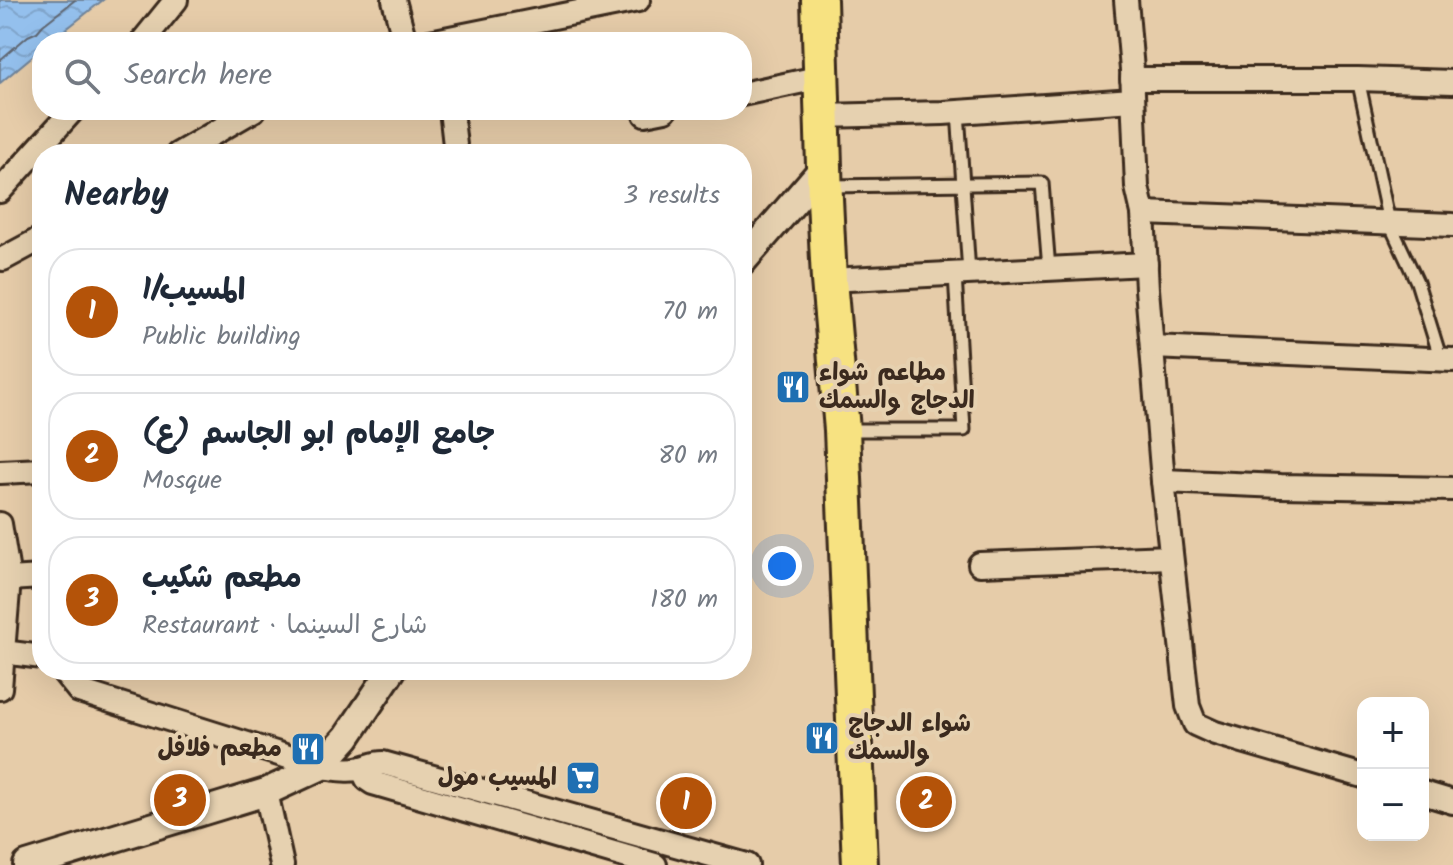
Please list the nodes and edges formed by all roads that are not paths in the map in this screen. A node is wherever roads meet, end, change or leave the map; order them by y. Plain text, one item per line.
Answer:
1 (176, 0) edge
2 (394, 0) edge
3 (638, 0) edge
4 (819, 0) edge
5 (1126, 0) edge
6 (150, 32) edge
7 (402, 32) edge
8 (485, 32) edge
9 (822, 77) junction
10 (1358, 79) junction
11 (1453, 82) edge
12 (1132, 89) junction
13 (752, 92) edge
14 (958, 112) junction
15 (823, 116) junction
16 (64, 120) edge
17 (237, 120) edge
18 (452, 120) edge
19 (42, 144) edge
20 (195, 144) edge
21 (455, 144) edge
22 (32, 155) edge
23 (825, 176) junction
24 (963, 185) junction
25 (0, 191) edge
26 (1143, 213) junction
27 (1389, 222) junction
28 (1453, 225) edge
29 (32, 244) edge
30 (752, 252) edge
31 (1, 261) edge
32 (1146, 264) junction
33 (1049, 269) junction
34 (962, 273) junction
35 (829, 280) junction
36 (1152, 347) junction
37 (1447, 360) edge
38 (842, 430) junction
39 (32, 470) edge
40 (0, 472) edge
41 (1163, 481) junction
42 (1453, 489) edge
43 (0, 524) edge
44 (1171, 557) junction
45 (980, 564) dead end
46 (32, 578) edge
47 (9, 579) junction
48 (3, 652) junction
49 (32, 656) edge
50 (70, 680) edge
51 (385, 680) edge
52 (0, 688) edge
53 (320, 767) junction
54 (362, 768) junction
55 (1357, 774) edge
56 (266, 792) junction
57 (1429, 795) edge
58 (1453, 802) edge
59 (618, 860) edge
60 (27, 865) edge
61 (282, 865) edge
62 (655, 865) edge
63 (747, 865) edge
64 (860, 865) edge

1 - 6 street
2 - 7 street
3 - 8 street
4 - 9 main road
5 - 12 street
9 - 13 street
9 - 15 main road
10 - 11 street
10 - 12 street
10 - 27 lane
12 - 14 street
12 - 26 street
14 - 15 street
14 - 24 lane
15 - 23 main road
16 - 19 street
17 - 20 street
18 - 21 street
22 - 25 street
23 - 24 lane
23 - 30 street
23 - 35 main road
24 - 33 lane
24 - 34 lane
26 - 27 street
26 - 32 street
27 - 28 street
27 - 37 lane
29 - 31 street
32 - 33 street
32 - 36 street
33 - 34 street
34 - 35 street
34 - 38 lane
35 - 38 main road
36 - 37 street
36 - 41 street
38 - 64 main road
39 - 40 street
41 - 42 street
41 - 44 street
43 - 47 street
44 - 45 street
44 - 55 street
46 - 47 street
47 - 48 street
48 - 49 street
48 - 52 street
50 - 53 street
51 - 53 street
53 - 54 street
53 - 56 street
54 - 59 street
54 - 63 street
56 - 60 street
56 - 61 street
57 - 58 street
59 - 62 street

